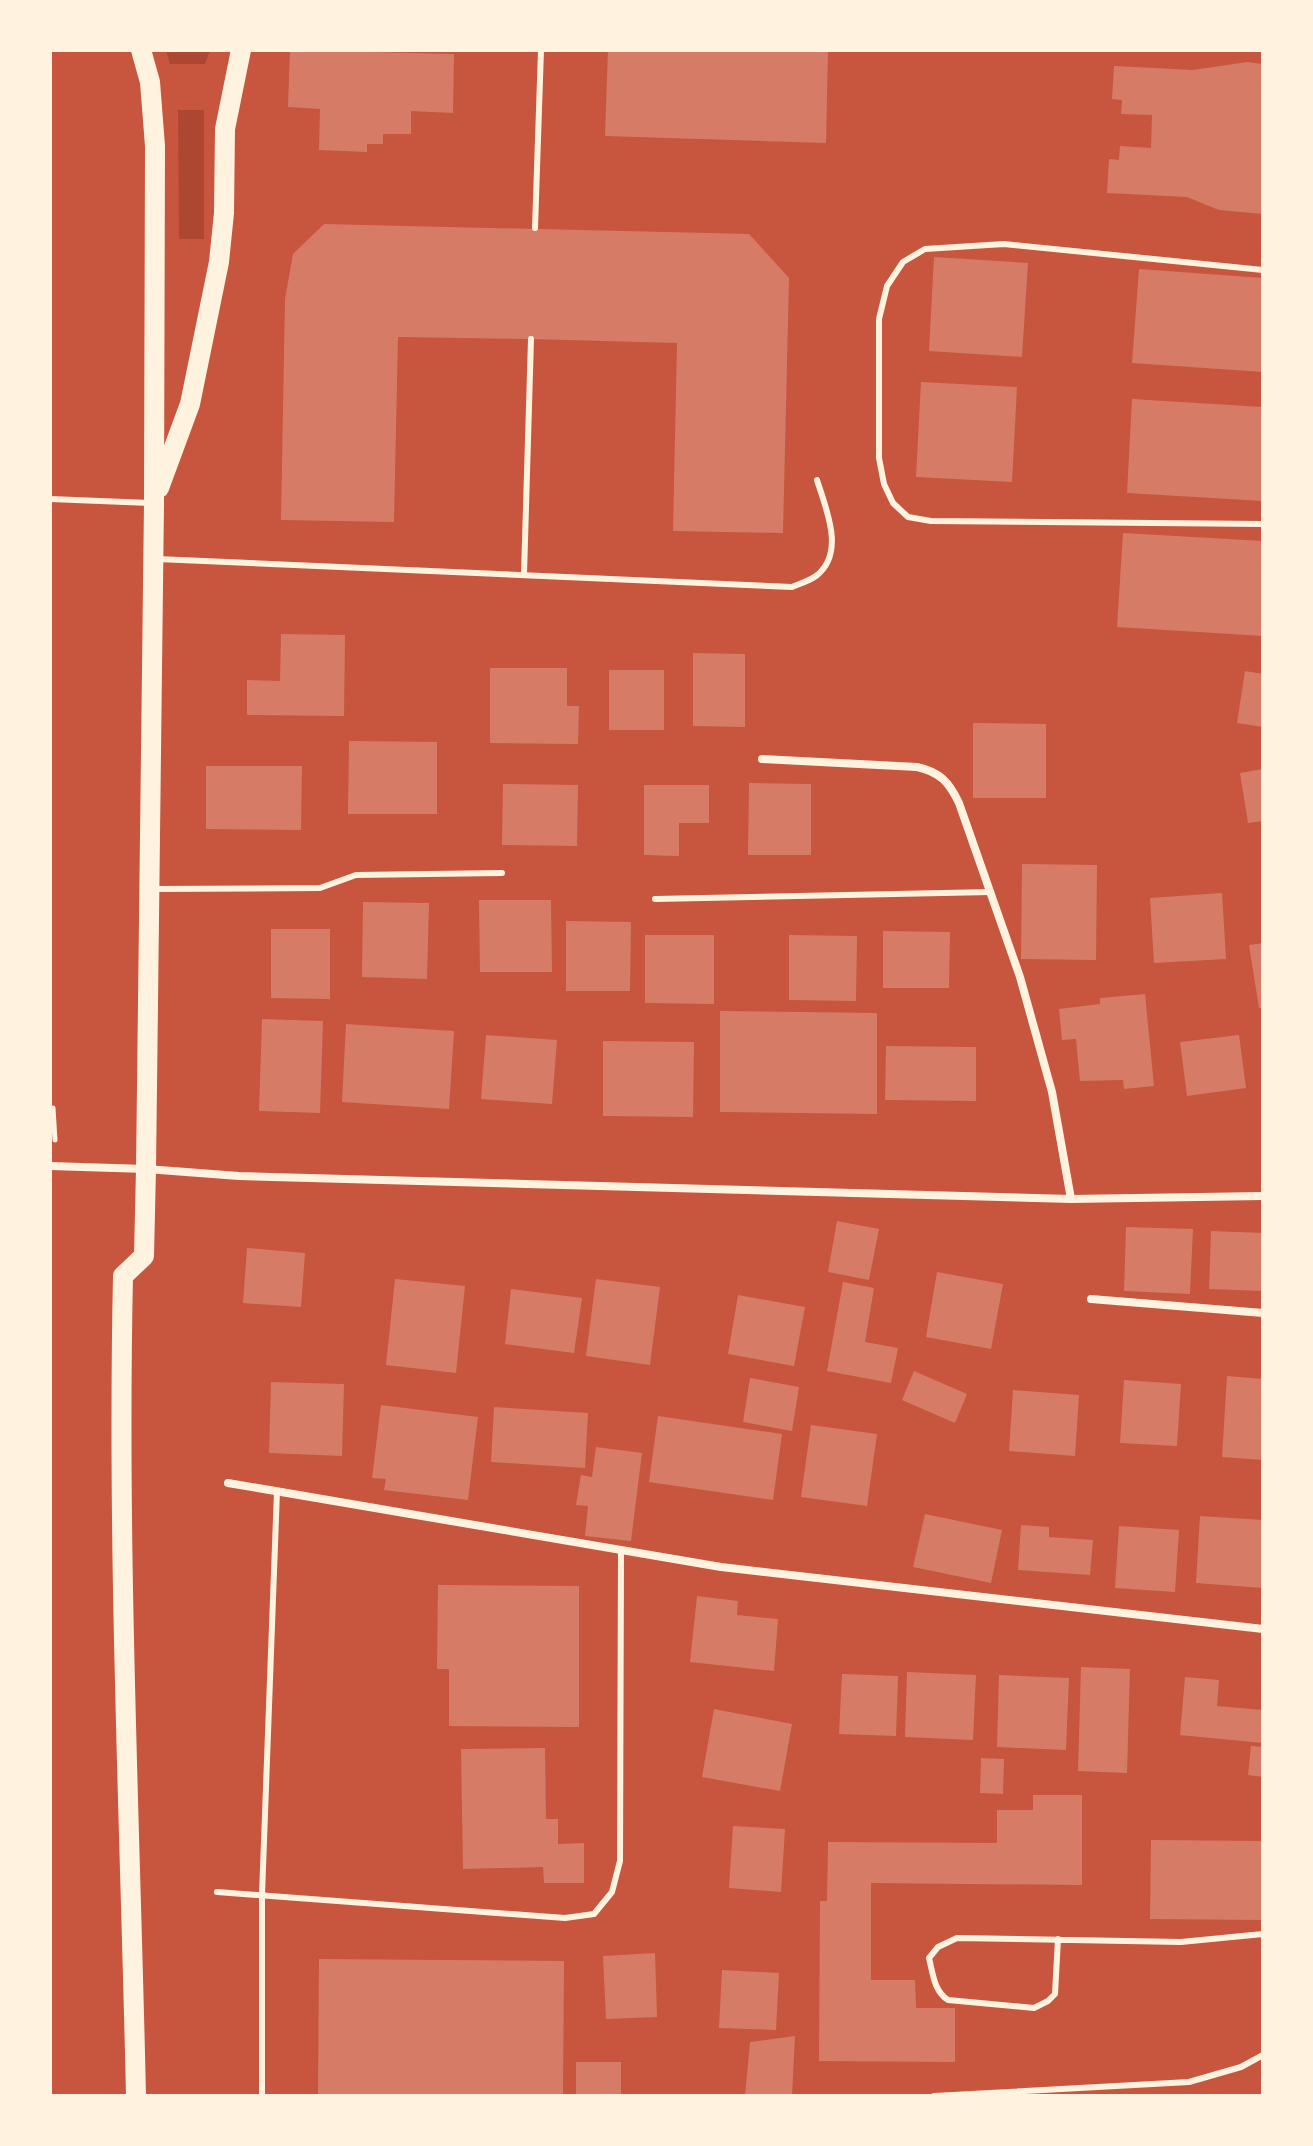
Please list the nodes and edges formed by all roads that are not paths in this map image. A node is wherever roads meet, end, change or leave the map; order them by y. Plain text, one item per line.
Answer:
1 (141, 50) edge
2 (241, 50) edge
3 (541, 50) edge
4 (535, 228) dead end
5 (1263, 270) edge
6 (531, 339) dead end
7 (817, 480) dead end
8 (50, 499) edge
9 (154, 503) junction
10 (1263, 524) edge
11 (153, 559) junction
12 (524, 574) junction
13 (762, 759) dead end
14 (502, 873) dead end
15 (149, 889) junction
16 (991, 892) junction
17 (655, 899) dead end
18 (53, 1166) edge
19 (146, 1169) junction
20 (1263, 1196) edge
21 (1071, 1199) junction
22 (1091, 1299) dead end
23 (1263, 1313) edge
24 (228, 1483) dead end
25 (277, 1491) junction
26 (621, 1551) junction
27 (1263, 1629) edge
28 (217, 1892) dead end
29 (262, 1895) junction
30 (1263, 1934) edge
31 (1058, 1939) junction
32 (1263, 2055) edge
33 (136, 2096) edge
34 (262, 2096) edge
35 (934, 2096) edge

1 - 9 main road
2 - 9 main road
3 - 4 lane
5 - 10 lane
6 - 12 lane
7 - 12 lane
8 - 9 lane
9 - 11 main road
11 - 12 lane
11 - 15 main road
13 - 16 street
14 - 15 lane
15 - 19 main road
16 - 17 lane
16 - 21 street
18 - 19 street
19 - 21 street
19 - 33 main road
20 - 21 street
22 - 23 street
24 - 25 street
25 - 26 street
25 - 29 lane
26 - 27 street
26 - 29 lane
28 - 29 lane
29 - 34 lane
30 - 31 lane
31 - 31 lane
32 - 35 lane

